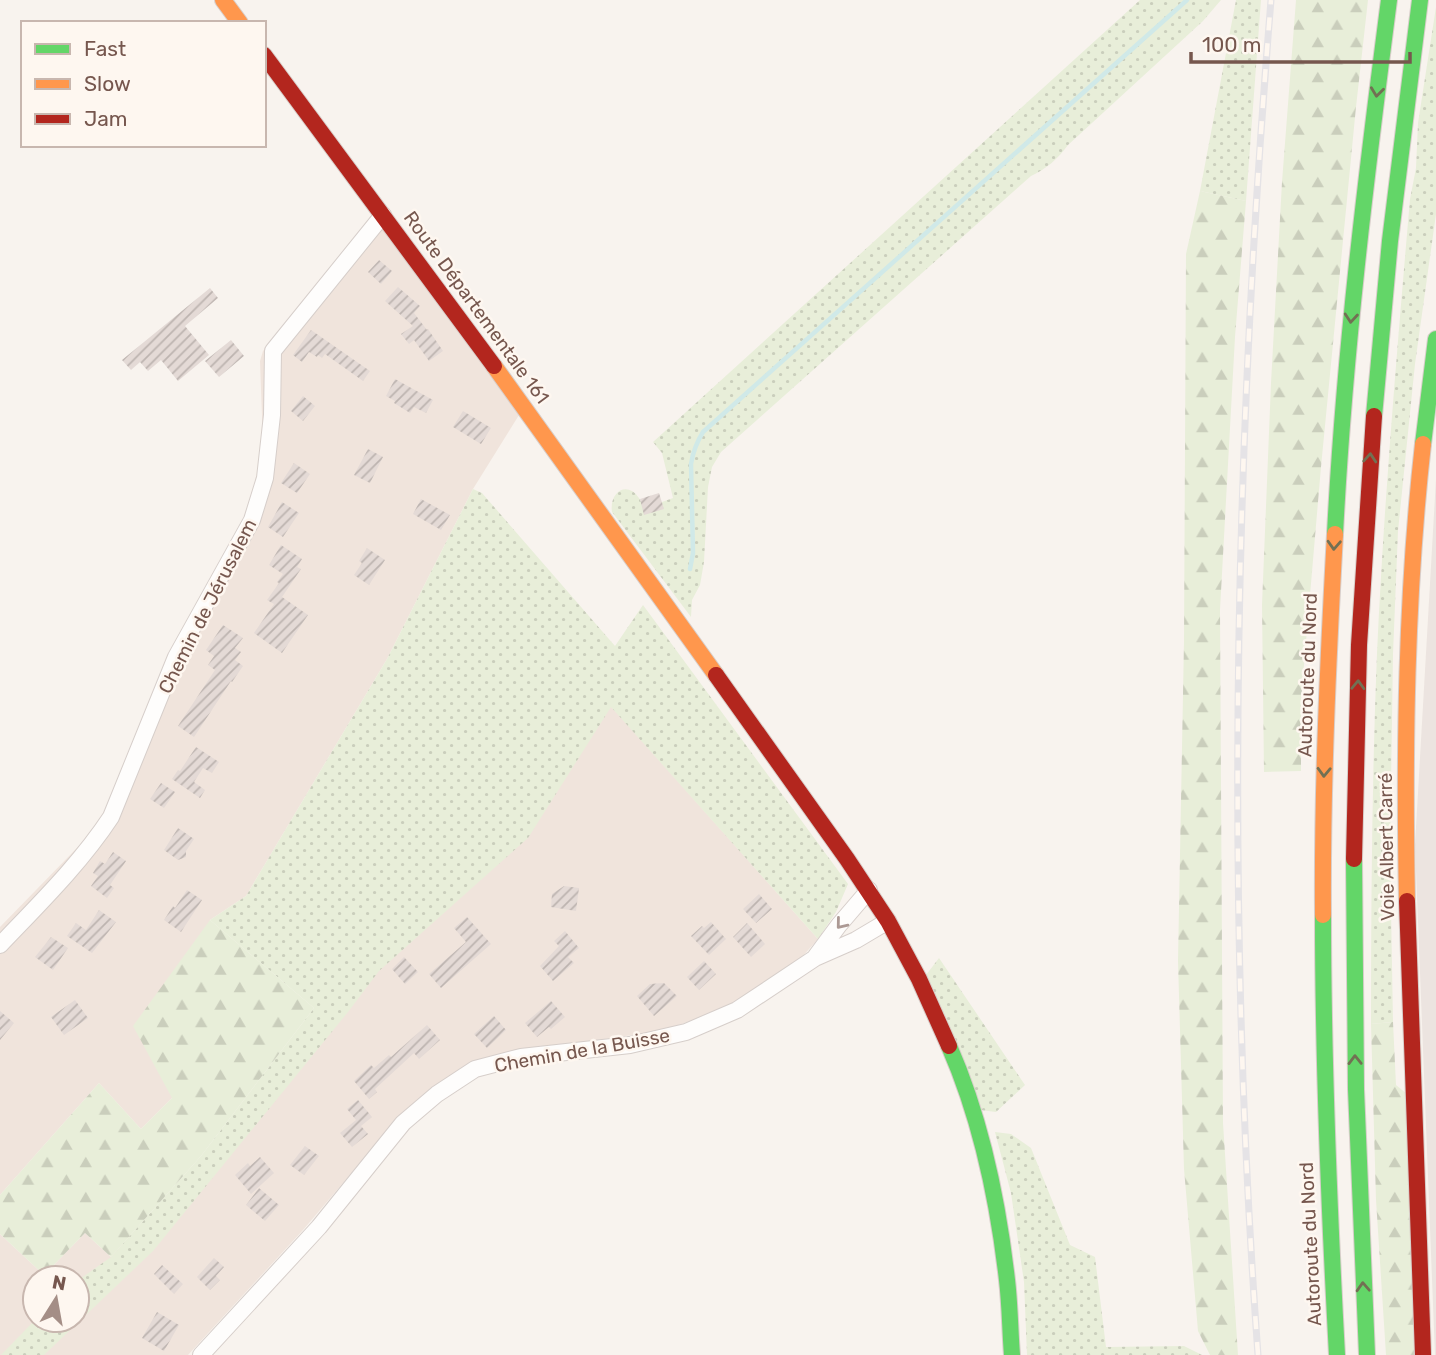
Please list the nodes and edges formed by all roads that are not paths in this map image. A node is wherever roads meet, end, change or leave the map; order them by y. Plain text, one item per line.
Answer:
1 (223, 0) edge
2 (1389, 0) edge
3 (1419, 0) edge
4 (239, 21) edge
5 (266, 58) edge
6 (383, 215) junction
7 (1436, 339) edge
8 (869, 890) junction
9 (888, 921) junction
10 (0, 945) edge
11 (815, 958) junction
12 (201, 1355) edge
13 (1012, 1355) edge
14 (1337, 1355) edge
15 (1367, 1355) edge
16 (1423, 1355) edge

1 - 4 main road
2 -> 14 main road, Autoroute du Nord
15 -> 3 main road
5 - 6 main road, Route Départementale 161
6 - 8 main road, Route Départementale 161
6 - 10 street, Chemin de Jérusalem
7 - 16 main road, Voie Albert Carré
8 - 9 main road, Route Départementale 161
8 -> 11 street, Chemin de la Buisse
9 - 11 street, Chemin de la Buisse
9 - 13 main road, Route Départementale 161
11 - 12 street, Chemin de la Buisse

